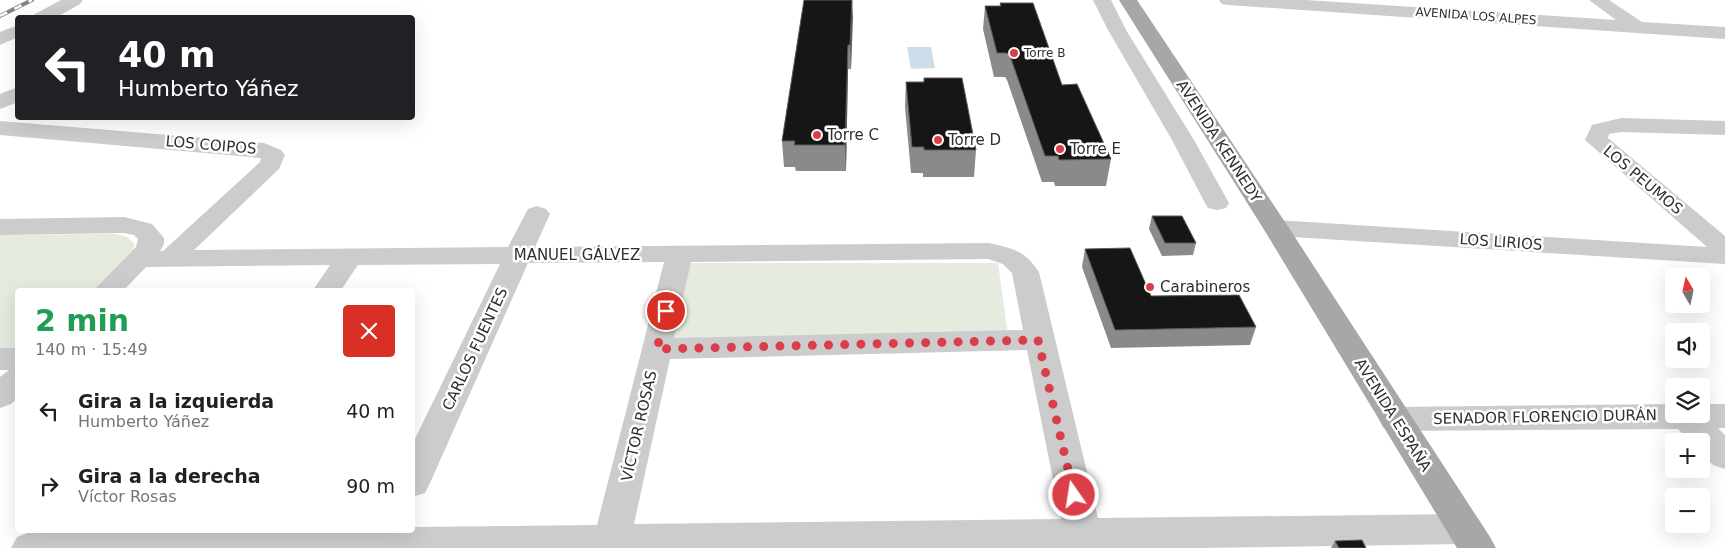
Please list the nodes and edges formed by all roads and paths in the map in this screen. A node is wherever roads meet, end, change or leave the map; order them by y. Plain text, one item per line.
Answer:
1 (74, 0) edge
2 (1102, 0) edge
3 (1128, 0) edge
4 (1228, 0) edge
5 (1461, 0) edge
6 (1598, 0) edge
7 (1270, 1) edge
8 (46, 15) edge
9 (1482, 16) junction
10 (1638, 27) junction
11 (15, 32) edge
12 (1725, 33) edge
13 (0, 39) edge
14 (15, 95) edge
15 (1157, 96) junction
16 (1190, 96) junction
17 (0, 103) edge
18 (87, 120) edge
19 (0, 128) edge
20 (1725, 128) edge
21 (66, 133) junction
22 (1217, 203) dead end
23 (537, 214) dead end
24 (0, 227) edge
25 (1276, 228) junction
26 (1725, 249) edge
27 (679, 254) junction
28 (518, 256) junction
29 (1725, 256) edge
30 (350, 257) junction
31 (140, 259) junction
32 (170, 259) junction
33 (1309, 283) joint
34 (110, 288) edge
35 (328, 288) edge
36 (1038, 340) junction
37 (657, 349) junction
38 (0, 359) edge
39 (15, 359) edge
40 (15, 381) edge
41 (0, 396) edge
42 (1665, 416) edge
43 (1710, 416) edge
44 (1725, 416) edge
45 (1395, 419) junction
46 (1693, 423) edge
47 (1725, 456) edge
48 (415, 477) edge
49 (1083, 534) junction
50 (388, 537) edge
51 (154, 538) edge
52 (1471, 539) edge
53 (612, 540) junction
54 (30, 548) edge

1 - 8 street
2 - 15 street, AVENIDA KENNEDY
3 - 16 main road, AVENIDA KENNEDY
4 - 7 street, AVENIDA LOS ALPES
5 - 9 street
6 - 10 street
7 - 9 street, AVENIDA LOS ALPES
9 - 10 street, AVENIDA LOS ALPES
10 - 12 street, AVENIDA LOS ALPES
11 - 13 street
14 - 17 street
15 - 16 street
15 - 22 street, AVENIDA KENNEDY
16 - 25 main road, AVENIDA KENNEDY
18 - 21 street
19 - 21 street, LOS COIPOS
20 - 26 street, LOS PEUMOS
21 - 32 street, LOS COIPOS
23 - 28 street, CARLOS FUENTES
24 - 31 street
25 - 29 street, LOS LIRIOS
25 - 33 main road, AVENIDA KENNEDY
27 - 28 street, MANUEL GÁLVEZ
27 - 36 street, MANUEL GÁLVEZ
27 - 37 street, VÍCTOR ROSAS
28 - 30 street, MANUEL GÁLVEZ
28 - 48 street, CARLOS FUENTES
30 - 32 street, MANUEL GÁLVEZ
30 - 35 street
31 - 32 street, MANUEL GÁLVEZ
31 - 34 street
33 - 45 main road, AVENIDA ESPAÑA
36 - 37 street
36 - 49 street
37 - 53 street, VÍCTOR ROSAS
38 - 39 street
40 - 41 street
42 - 45 street, SENADOR FLORENCIO DURÁN
43 - 44 street, SENADOR FLORENCIO DURÁN
45 - 52 main road, AVENIDA ESPAÑA
46 - 47 street
49 - 52 street
49 - 53 street
50 - 51 street
50 - 53 street
51 - 54 street

